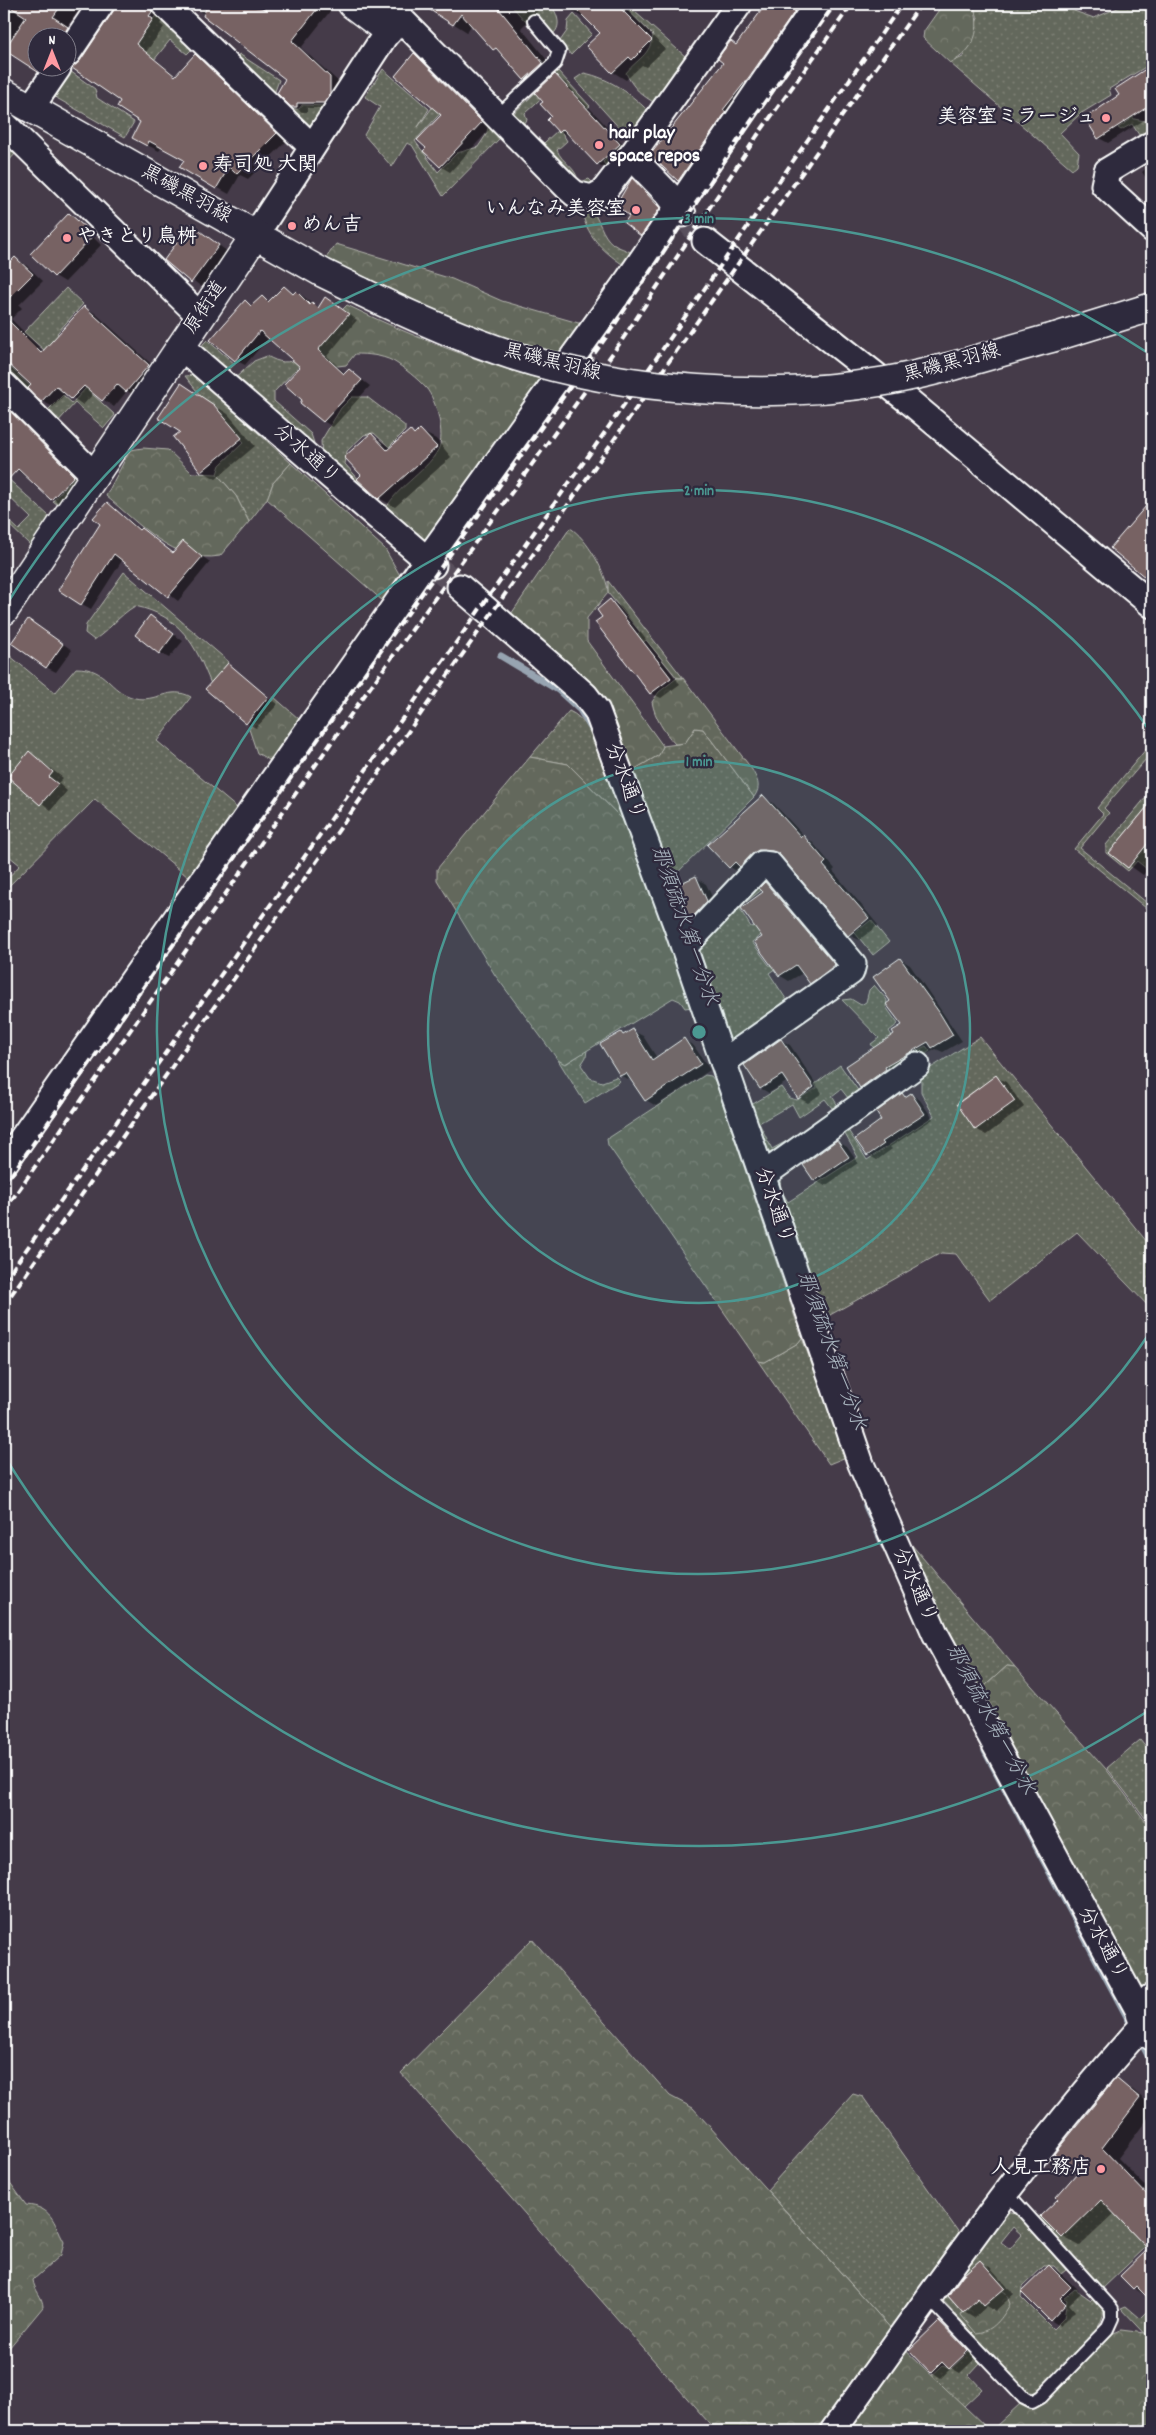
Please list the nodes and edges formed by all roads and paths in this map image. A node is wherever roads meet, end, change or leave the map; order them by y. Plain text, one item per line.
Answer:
1 (101, 4) edge
2 (164, 4) edge
3 (352, 4) edge
4 (739, 4) edge
5 (817, 4) edge
6 (398, 17) edge
7 (534, 21) dead end
8 (78, 38) edge
9 (51, 78) edge
10 (4, 93) edge
11 (30, 108) junction
12 (498, 116) junction
13 (4, 124) edge
14 (1152, 144) edge
15 (312, 147) junction
16 (631, 156) junction
17 (680, 210) junction
18 (1152, 229) edge
19 (256, 234) junction
20 (705, 241) tunnel mouth
21 (1152, 307) edge
22 (200, 316) junction
23 (180, 346) junction
24 (4, 385) edge
25 (94, 475) junction
26 (430, 562) junction
27 (460, 587) tunnel mouth
28 (1152, 605) edge
29 (4, 611) edge
30 (684, 947) junction
31 (723, 1062) junction
32 (918, 1065) dead end
33 (4, 1164) edge
34 (762, 1176) junction
35 (1147, 2018) edge
36 (1007, 2193) junction
37 (929, 2298) junction
38 (833, 2431) edge

1 - 8 street
2 - 15 street
3 - 6 main road
4 - 16 street
5 - 17 street
6 - 12 street
6 - 15 street, 原街道
7 - 12 lane
9 - 11 street
10 - 11 main road, 黒磯黒羽線
11 - 19 main road, 黒磯黒羽線
12 - 16 street
13 - 22 street
14 - 18 street
15 - 19 street, 原街道
16 - 17 street
17 - 26 street
19 - 21 main road, 黒磯黒羽線, bridge
19 - 22 main road, 原街道
20 - 28 street
22 - 23 main road, 原街道
23 - 25 main road, 原街道
23 - 26 street, 分水通り
24 - 25 street
25 - 29 main road, 原街道
26 - 33 street
27 - 30 street, 分水通り
30 - 31 street, 分水通り
30 - 31 street
31 - 34 street, 分水通り
32 - 34 street
34 - 35 street, 分水通り
35 - 36 street
36 - 37 street
36 - 37 lane
37 - 38 street

